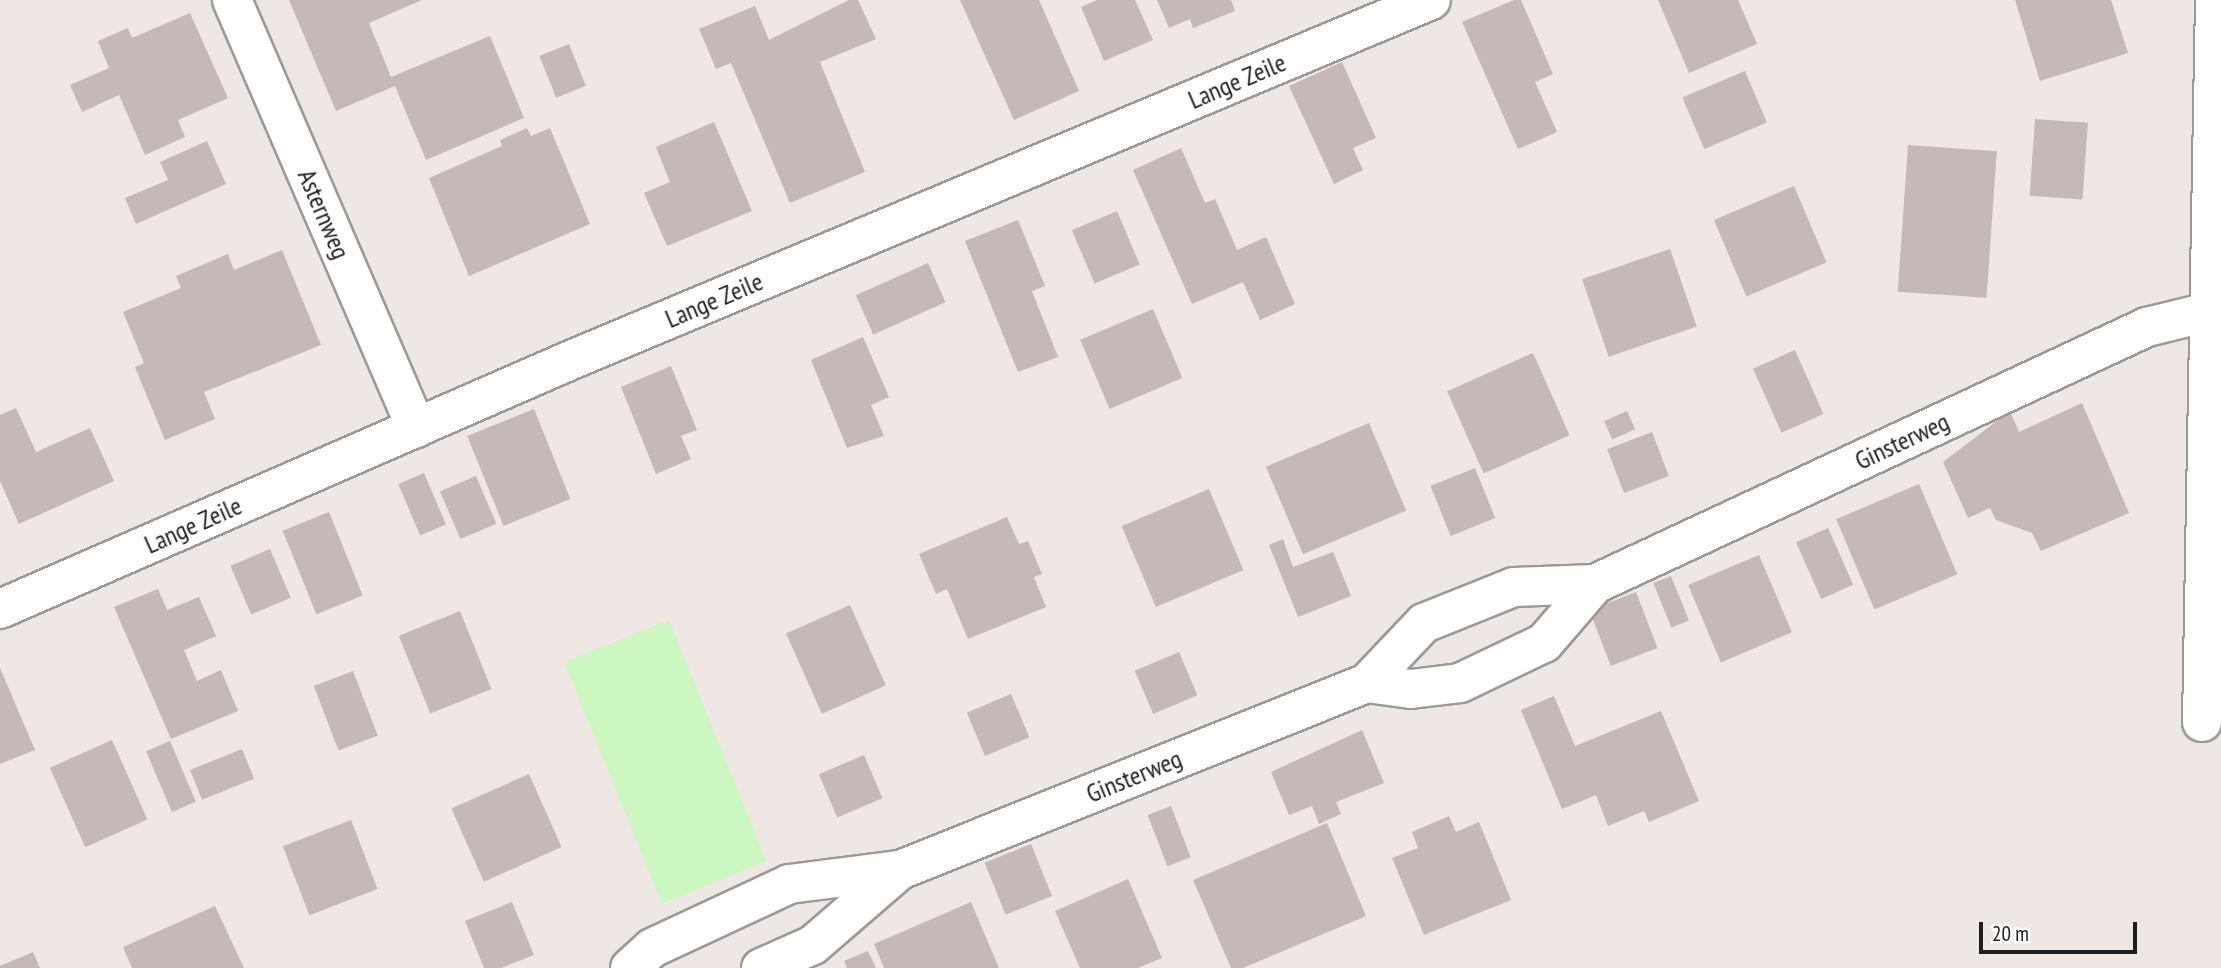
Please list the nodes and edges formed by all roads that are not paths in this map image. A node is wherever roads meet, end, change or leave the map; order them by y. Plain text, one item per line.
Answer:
1 (232, 0) edge
2 (1431, 0) edge
3 (2215, 0) edge
4 (2216, 309) edge
5 (416, 428) junction
6 (1595, 584) junction
7 (0, 609) edge
8 (1367, 683) junction
9 (2202, 722) dead end
10 (900, 870) junction
11 (631, 968) edge
12 (761, 968) edge

1 - 5 street, Asternweg
2 - 5 street, Lange Zeile
3 - 4 street
4 - 6 street, Ginsterweg
4 - 9 street
5 - 7 street, Lange Zeile
6 - 8 street, Ginsterweg
6 - 8 street, Ginsterweg
8 - 10 street, Ginsterweg
10 - 11 street, Ginsterweg
10 - 12 street, Ginsterweg

